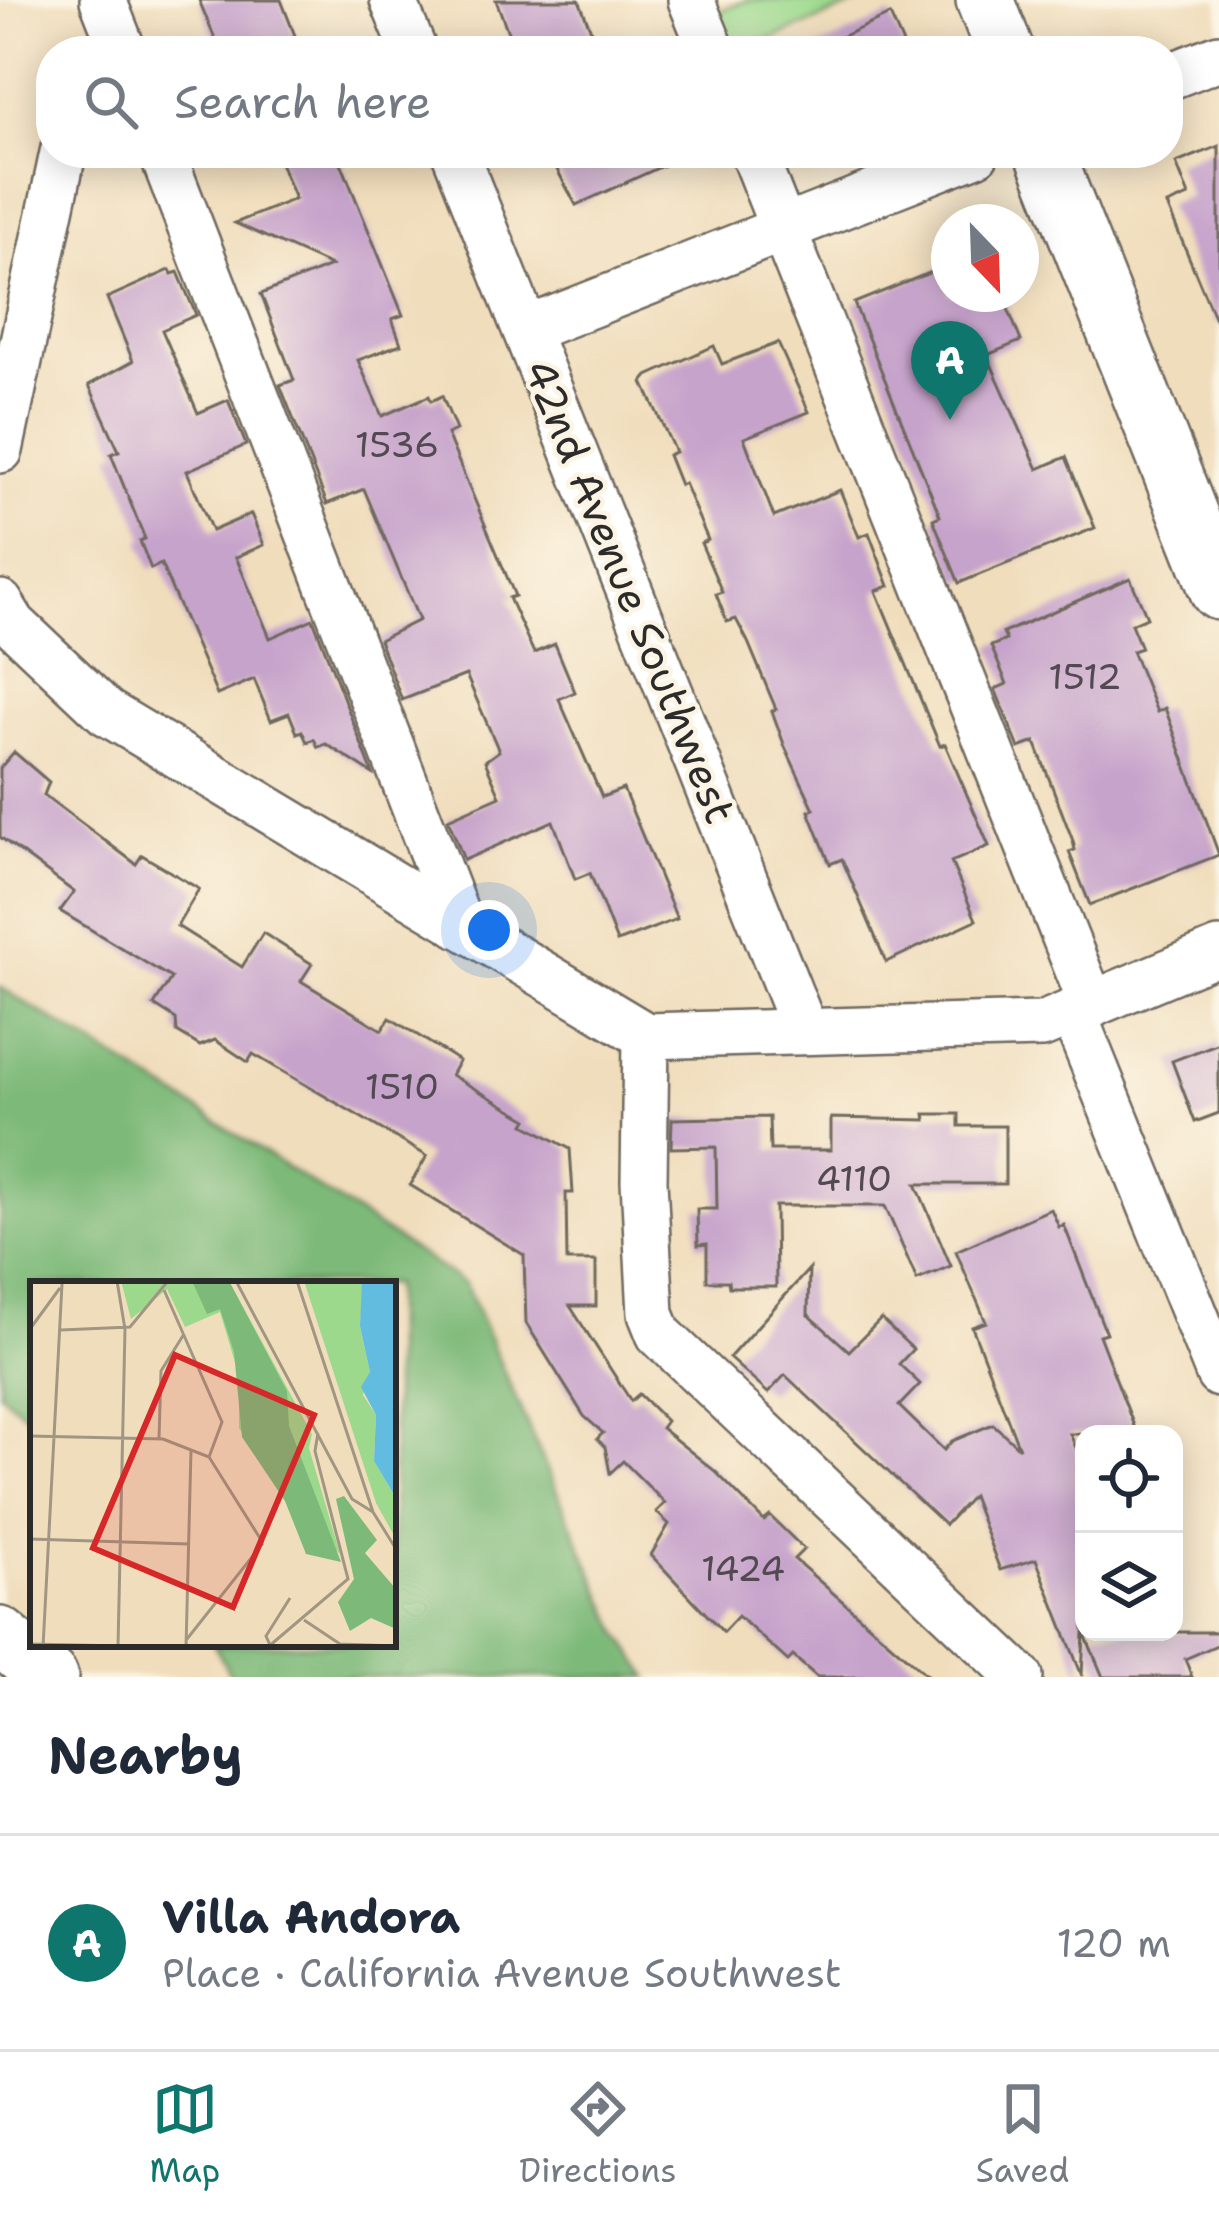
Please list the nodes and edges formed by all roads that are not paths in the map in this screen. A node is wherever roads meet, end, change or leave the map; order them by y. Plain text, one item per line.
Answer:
1 (99, 0) edge
2 (394, 0) edge
3 (691, 0) edge
4 (985, 0) edge
5 (89, 36) edge
6 (116, 36) edge
7 (408, 36) edge
8 (706, 36) edge
9 (999, 36) edge
10 (1219, 57) edge
11 (1183, 71) edge
12 (60, 168) edge
13 (168, 168) edge
14 (461, 168) edge
15 (759, 168) edge
16 (938, 168) edge
17 (1051, 168) edge
18 (784, 229) junction
19 (526, 330) junction
20 (0, 450) edge
21 (1219, 591) edge
22 (0, 603) edge
23 (460, 925) junction
24 (1219, 951) edge
25 (1083, 1009) junction
26 (804, 1029) junction
27 (646, 1036) junction
28 (1219, 1374) edge
29 (0, 1636) edge
30 (49, 1677) edge
31 (1020, 1677) edge

1 - 5 street
1 - 6 street
2 - 7 street
3 - 8 street
4 - 9 main road
10 - 11 street
12 - 20 street
13 - 23 street
14 - 19 street, 42nd Avenue Southwest
15 - 18 street
16 - 18 street
17 - 21 main road
18 - 19 street
18 - 25 street
19 - 26 street, 42nd Avenue Southwest
22 - 23 street
23 - 27 street
24 - 25 street
25 - 26 street
25 - 28 street
26 - 27 street
27 - 31 street
29 - 30 main road

